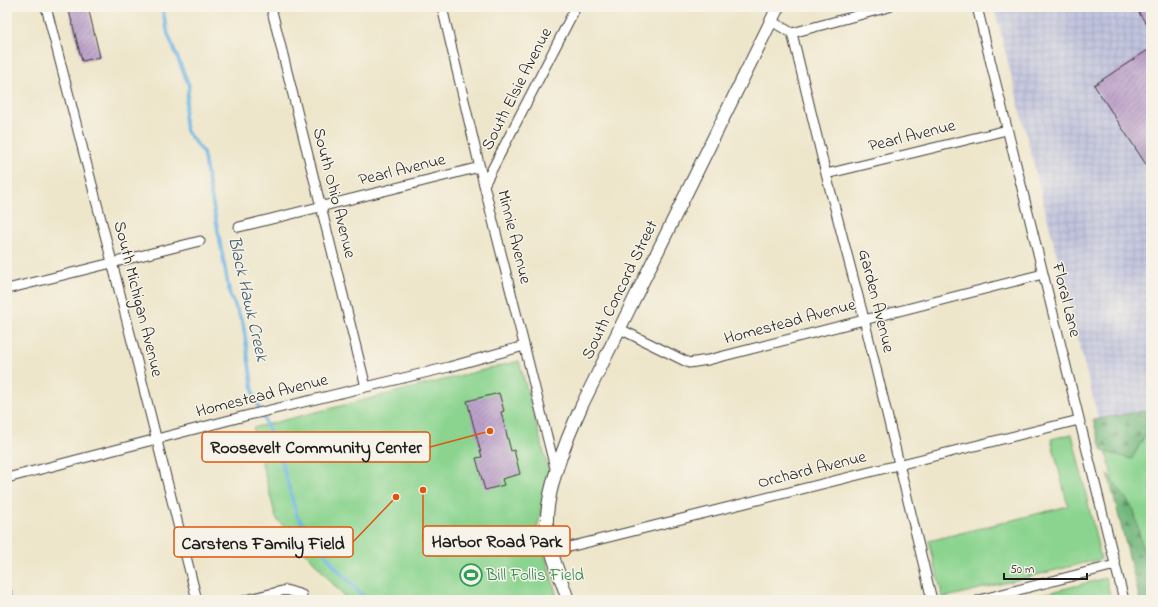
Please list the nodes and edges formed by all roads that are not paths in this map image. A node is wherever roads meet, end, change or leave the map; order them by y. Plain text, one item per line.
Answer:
1 (46, 7) edge
2 (271, 7) edge
3 (442, 7) edge
4 (576, 7) edge
5 (778, 7) edge
6 (889, 7) edge
7 (977, 7) edge
8 (771, 21) junction
9 (792, 33) junction
10 (1007, 130) junction
11 (480, 166) junction
12 (826, 174) junction
13 (484, 186) junction
14 (320, 208) junction
15 (239, 227) dead end
16 (200, 240) dead end
17 (112, 262) junction
18 (1043, 274) junction
19 (7, 289) edge
20 (864, 319) junction
21 (620, 329) junction
22 (524, 346) junction
23 (366, 387) junction
24 (1079, 420) junction
25 (157, 439) junction
26 (899, 465) junction
27 (556, 474) junction
28 (7, 478) edge
29 (553, 551) junction
30 (1115, 565) junction
31 (7, 593) edge
32 (302, 595) dead end
33 (9, 600) edge
34 (196, 600) edge
35 (245, 600) edge
36 (568, 600) edge
37 (932, 600) edge
38 (979, 600) edge
39 (1124, 600) edge

1 - 17 street, South Michigan Avenue
2 - 14 street, South Ohio Avenue
3 - 11 street, Minnie Avenue
4 - 13 street, South Elsie Avenue
5 - 8 street, South Concord Street
6 - 9 street
7 - 10 street, Floral Lane
8 - 9 street
8 - 21 street, South Concord Street
9 - 12 street, Garden Avenue
10 - 12 street, Pearl Avenue
10 - 18 street, Floral Lane
11 - 13 street, Minnie Avenue
11 - 14 street, Pearl Avenue
12 - 20 street, Garden Avenue
13 - 22 street, Minnie Avenue
14 - 15 street, Pearl Avenue
14 - 23 street, South Ohio Avenue
16 - 17 street
17 - 19 street
17 - 25 street, South Michigan Avenue
18 - 20 street, Homestead Avenue
18 - 24 street, Floral Lane
20 - 21 street, Homestead Avenue
20 - 26 street, Garden Avenue
21 - 27 street, South Concord Street
22 - 23 street, Homestead Avenue
22 - 27 street, Minnie Avenue
23 - 25 street, Homestead Avenue
24 - 26 street, Orchard Avenue
24 - 30 street, Floral Lane
25 - 28 street, Homestead Avenue
25 - 34 street, South Michigan Avenue
26 - 29 street, Orchard Avenue
26 - 37 street, Garden Avenue
27 - 29 street, South Concord Street
29 - 36 street, South Concord Street
30 - 38 street
30 - 39 street, Floral Lane
31 - 33 street
32 - 35 street

